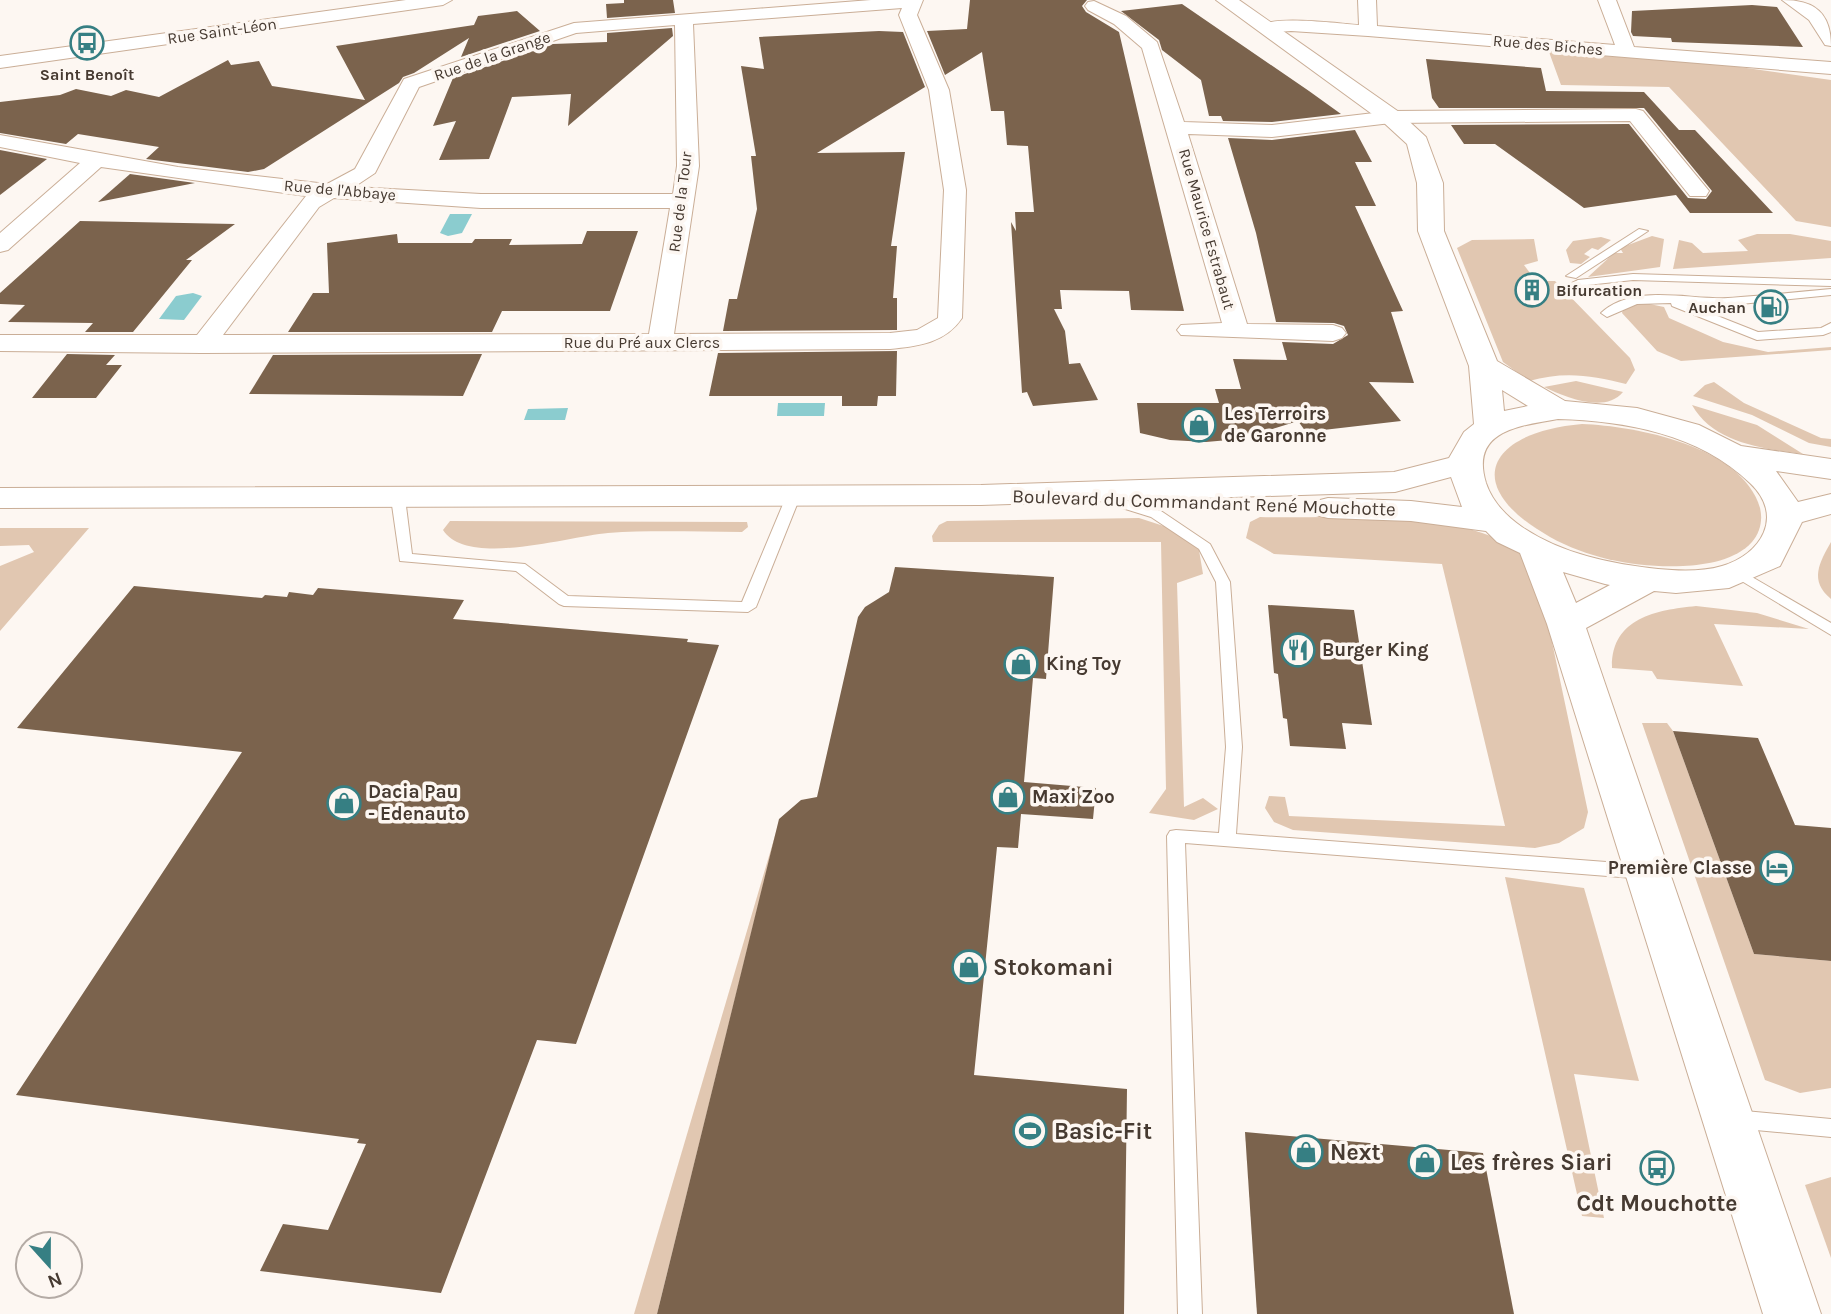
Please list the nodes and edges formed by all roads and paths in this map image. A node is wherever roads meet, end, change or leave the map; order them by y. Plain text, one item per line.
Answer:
1 (443, 0) edge
2 (1226, 0) edge
3 (1367, 0) edge
4 (1607, 0) edge
5 (1791, 0) edge
6 (913, 1) edge
7 (1094, 6) dead end
8 (684, 20) junction
9 (1265, 28) junction
10 (1368, 31) junction
11 (1831, 41) edge
12 (1626, 51) junction
13 (0, 62) edge
14 (1831, 68) edge
15 (1391, 117) junction
16 (1178, 128) junction
17 (0, 141) edge
18 (95, 161) junction
19 (334, 191) junction
20 (1698, 191) dead end
21 (683, 201) junction
22 (1643, 230) dead end
23 (0, 245) edge
24 (1831, 283) edge
25 (1831, 292) edge
26 (1663, 299) junction
27 (1606, 313) dead end
28 (1831, 327) edge
29 (1190, 330) dead end
30 (1237, 331) junction
31 (1333, 333) dead end
32 (660, 342) junction
33 (0, 343) edge
34 (202, 345) junction
35 (1484, 366) junction
36 (1558, 410) junction
37 (1490, 428) junction
38 (1736, 455) junction
39 (1463, 464) junction
40 (1831, 469) edge
41 (1001, 495) junction
42 (793, 497) junction
43 (0, 498) edge
44 (398, 498) junction
45 (1111, 500) junction
46 (1831, 504) edge
47 (1786, 516) junction
48 (1493, 522) junction
49 (1535, 550) junction
50 (1740, 574) junction
51 (1646, 581) junction
52 (1566, 624) junction
53 (1831, 630) edge
54 (1227, 839) junction
55 (1647, 872) junction
56 (1728, 1119) junction
57 (1831, 1128) edge
58 (1190, 1314) edge
59 (1792, 1314) edge

1 - 13 street, Rue Saint-Léon
2 - 9 main road
3 - 10 street
4 - 12 street
5 - 11 street
6 - 8 street, Rue de la Grange
6 - 32 street, Rue du Pré aux Clercs
7 - 16 street, Rue Maurice Estrabaut
8 - 19 street, Rue de la Grange
8 - 21 street, Rue de la Tour
9 - 10 street, Rue des Biches
9 - 15 main road
10 - 12 street, Rue des Biches
12 - 14 street, Rue des Biches
15 - 16 street, Rue Maurice Estrabaut
15 - 20 street, Rue Maurice Estrabaut
15 - 35 main road
16 - 30 street, Rue Maurice Estrabaut
17 - 18 street, Rue de l'Abbaye
18 - 19 street, Rue de l'Abbaye
18 - 23 street
19 - 21 street, Rue de l'Abbaye
19 - 34 street, Rue de la Grange
21 - 32 street, Rue de la Tour
22 - 24 lane
25 - 26 lane
26 - 27 lane
26 - 28 lane
29 - 30 street, Rue Maurice Estrabaut
30 - 31 street, Rue Maurice Estrabaut
32 - 34 street, Rue du Pré aux Clercs
33 - 34 street, Rue du Pré aux Clercs
35 - 36 main road
35 - 37 main road
36 - 37 main road
36 - 38 main road
37 - 39 main road
38 - 40 main road
38 - 47 main road
39 - 41 main road, Boulevard du Commandant René Mouchotte
39 - 48 main road
41 - 42 main road
41 - 45 main road, Boulevard du Commandant René Mouchotte
42 - 44 main road
42 - 44 lane
43 - 44 main road
45 - 48 main road, Boulevard du Commandant René Mouchotte
45 - 54 lane
46 - 47 main road
47 - 50 main road
48 - 49 main road
49 - 51 main road
49 - 52 main road
50 - 51 main road
50 - 53 lane
51 - 52 main road
52 - 55 main road
54 - 55 lane
54 - 58 lane
55 - 56 main road
56 - 57 lane
56 - 59 main road

